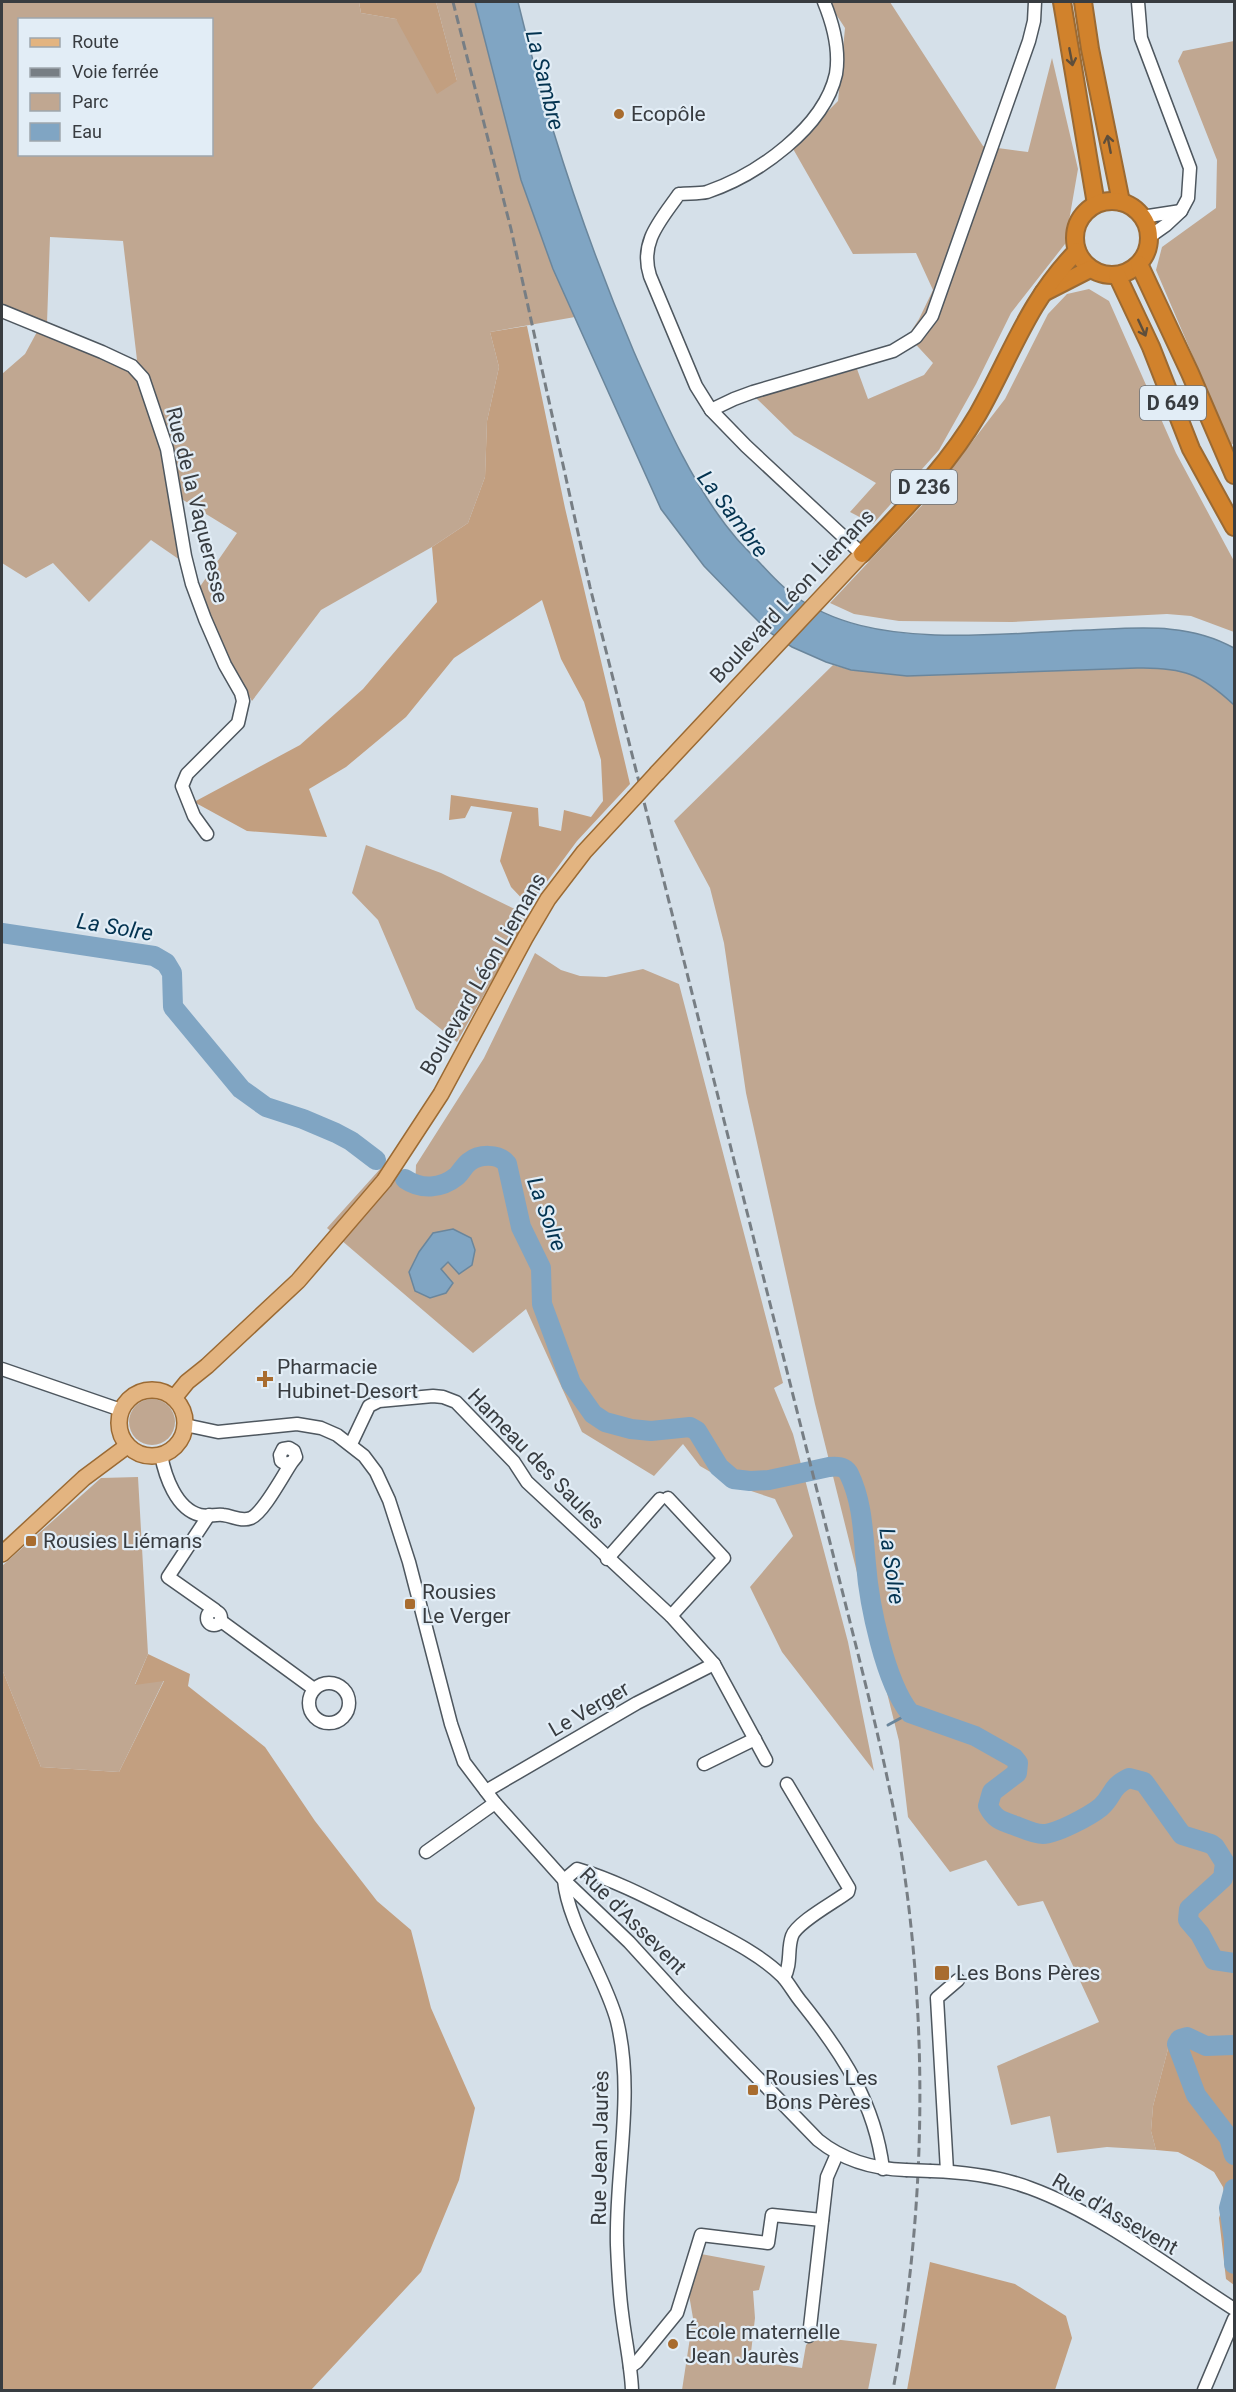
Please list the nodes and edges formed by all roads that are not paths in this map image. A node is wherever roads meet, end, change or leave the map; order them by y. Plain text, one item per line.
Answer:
1 (824, 2) edge
2 (1035, 2) edge
3 (1062, 2) edge
4 (1083, 2) edge
5 (1138, 2) edge
6 (1120, 202) junction
7 (1096, 204) junction
8 (1181, 211) junction
9 (1142, 218) junction
10 (1149, 237) junction
11 (1077, 251) junction
12 (1139, 264) junction
13 (1090, 269) junction
14 (1117, 275) junction
15 (1042, 293) junction
16 (2, 311) edge
17 (711, 410) junction
18 (1234, 475) edge
19 (1234, 527) edge
20 (862, 554) junction
21 (207, 834) dead end
22 (2, 1369) edge
23 (174, 1398) junction
24 (121, 1410) junction
25 (185, 1425) junction
26 (351, 1444) junction
27 (128, 1446) junction
28 (161, 1455) junction
29 (292, 1462) dead end
30 (209, 1515) junction
31 (2, 1554) edge
32 (607, 1559) junction
33 (671, 1616) junction
34 (714, 1664) junction
35 (314, 1689) dead end
36 (755, 1739) junction
37 (766, 1760) dead end
38 (704, 1764) dead end
39 (787, 1784) dead end
40 (486, 1791) junction
41 (495, 1803) junction
42 (426, 1852) dead end
43 (564, 1880) junction
44 (784, 1978) junction
45 (958, 1980) dead end
46 (837, 2154) junction
47 (883, 2169) junction
48 (948, 2171) junction
49 (822, 2220) junction
50 (1234, 2309) edge
51 (1234, 2319) edge
52 (809, 2336) dead end
53 (630, 2367) junction
54 (632, 2391) edge
55 (1204, 2391) edge

1 - 17 street
2 - 17 street
3 -> 7 highway
6 -> 4 highway
5 - 8 street
6 - 7 highway
6 - 9 highway
7 - 11 highway
8 - 9 street
8 - 10 street
9 - 10 highway
10 - 12 highway
11 - 13 highway
11 - 15 highway, D 236
12 - 14 highway
12 - 18 highway, D 649
13 - 14 highway
13 - 15 highway
14 -> 19 highway, D 649
15 - 20 highway, Boulevard Léon Liemans / D 236
16 - 21 street, Rue de la Vaqueresse
17 - 20 street
20 - 23 main road, Boulevard Léon Liemans / D 236, bridge
22 - 24 street
23 - 24 main road
23 - 25 main road
24 - 27 main road
25 - 26 street, Rue d'Assevent
25 - 28 main road
26 - 32 street, Hameau des Saules
26 - 40 street, Rue d'Assevent
27 - 28 main road
27 - 31 main road
28 - 30 street
29 - 30 street
30 - 35 street
32 - 33 street
32 - 33 street
33 - 34 street
34 - 36 street
34 - 40 street, Le Verger
36 - 37 street
36 - 38 street
39 - 44 street
40 - 41 street, Rue d'Assevent
41 - 42 street
41 - 43 street, Rue d'Assevent
43 - 44 street
43 - 46 street, Rue d'Assevent
43 - 53 street, Rue Jean Jaurès
44 - 47 street
45 - 48 street
46 - 47 street, Rue d'Assevent
46 - 49 street
47 - 48 street, Rue d'Assevent, bridge
48 - 50 street, Rue d'Assevent
49 - 52 street
49 - 53 street
51 - 55 street
53 - 54 street, Rue Jean Jaurès

